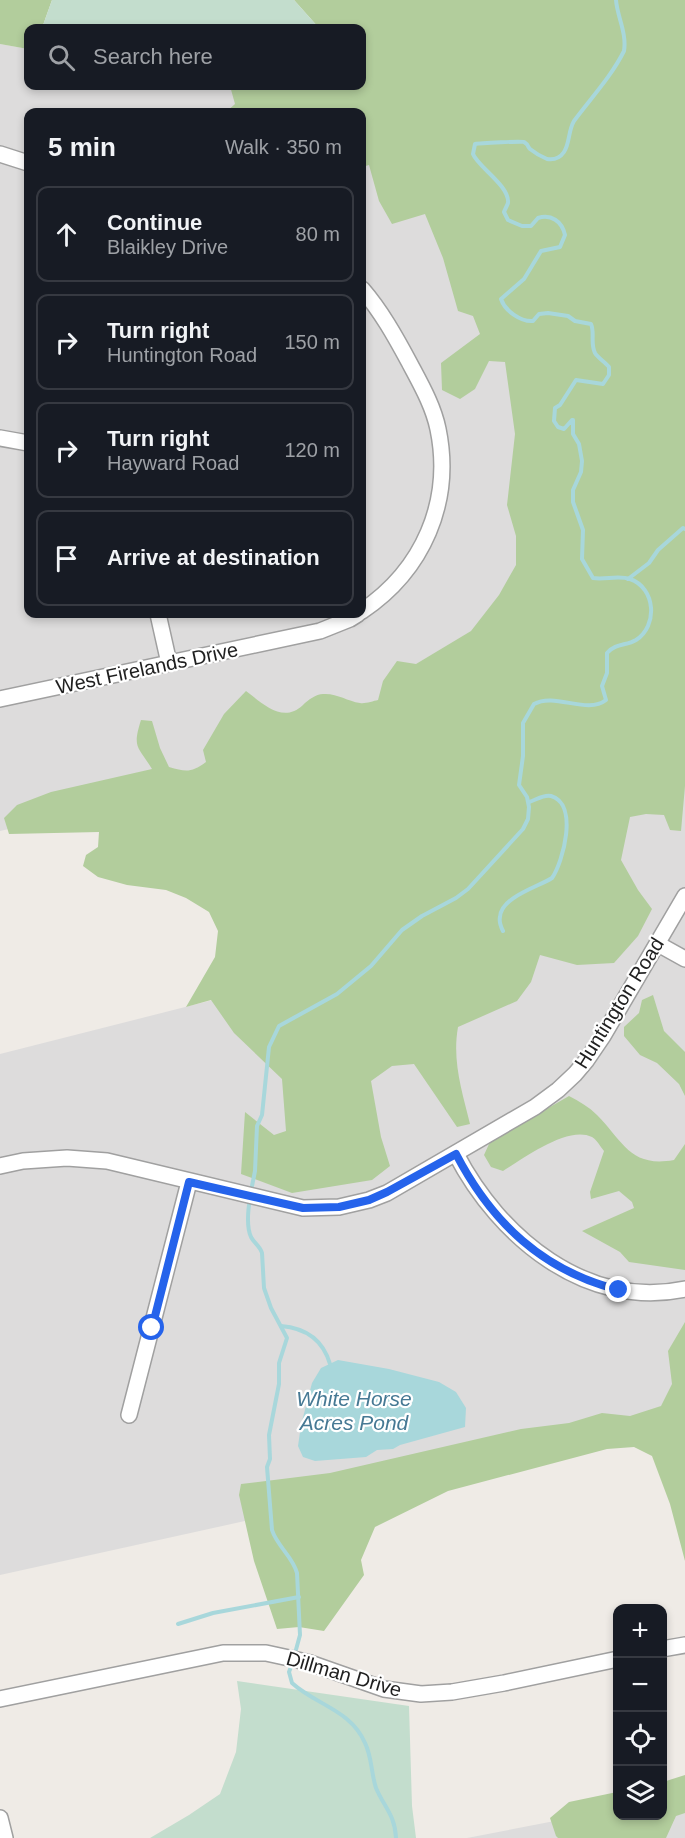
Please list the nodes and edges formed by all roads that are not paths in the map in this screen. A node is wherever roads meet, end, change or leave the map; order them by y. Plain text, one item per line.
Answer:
1 (0, 154) edge
2 (24, 162) edge
3 (366, 294) edge
4 (0, 438) edge
5 (24, 442) edge
6 (366, 608) edge
7 (159, 618) edge
8 (351, 618) edge
9 (169, 663) junction
10 (0, 699) edge
11 (685, 896) edge
12 (658, 944) junction
13 (685, 959) edge
14 (456, 1154) junction
15 (0, 1166) edge
16 (189, 1182) junction
17 (685, 1289) edge
18 (129, 1415) dead end
19 (685, 1645) edge
20 (667, 1648) edge
21 (613, 1660) edge
22 (0, 1699) edge
23 (0, 1818) edge
24 (6, 1838) edge

1 - 2 street
3 - 6 street, West Firelands Drive
4 - 5 street
7 - 9 street
8 - 9 street, West Firelands Drive
9 - 10 street, West Firelands Drive
11 - 12 street, Huntington Road
12 - 13 street
12 - 14 street, Huntington Road
14 - 16 street, Huntington Road
14 - 17 street
15 - 16 street, Huntington Road
16 - 18 street
19 - 20 street
21 - 22 street, Dillman Drive
23 - 24 street

